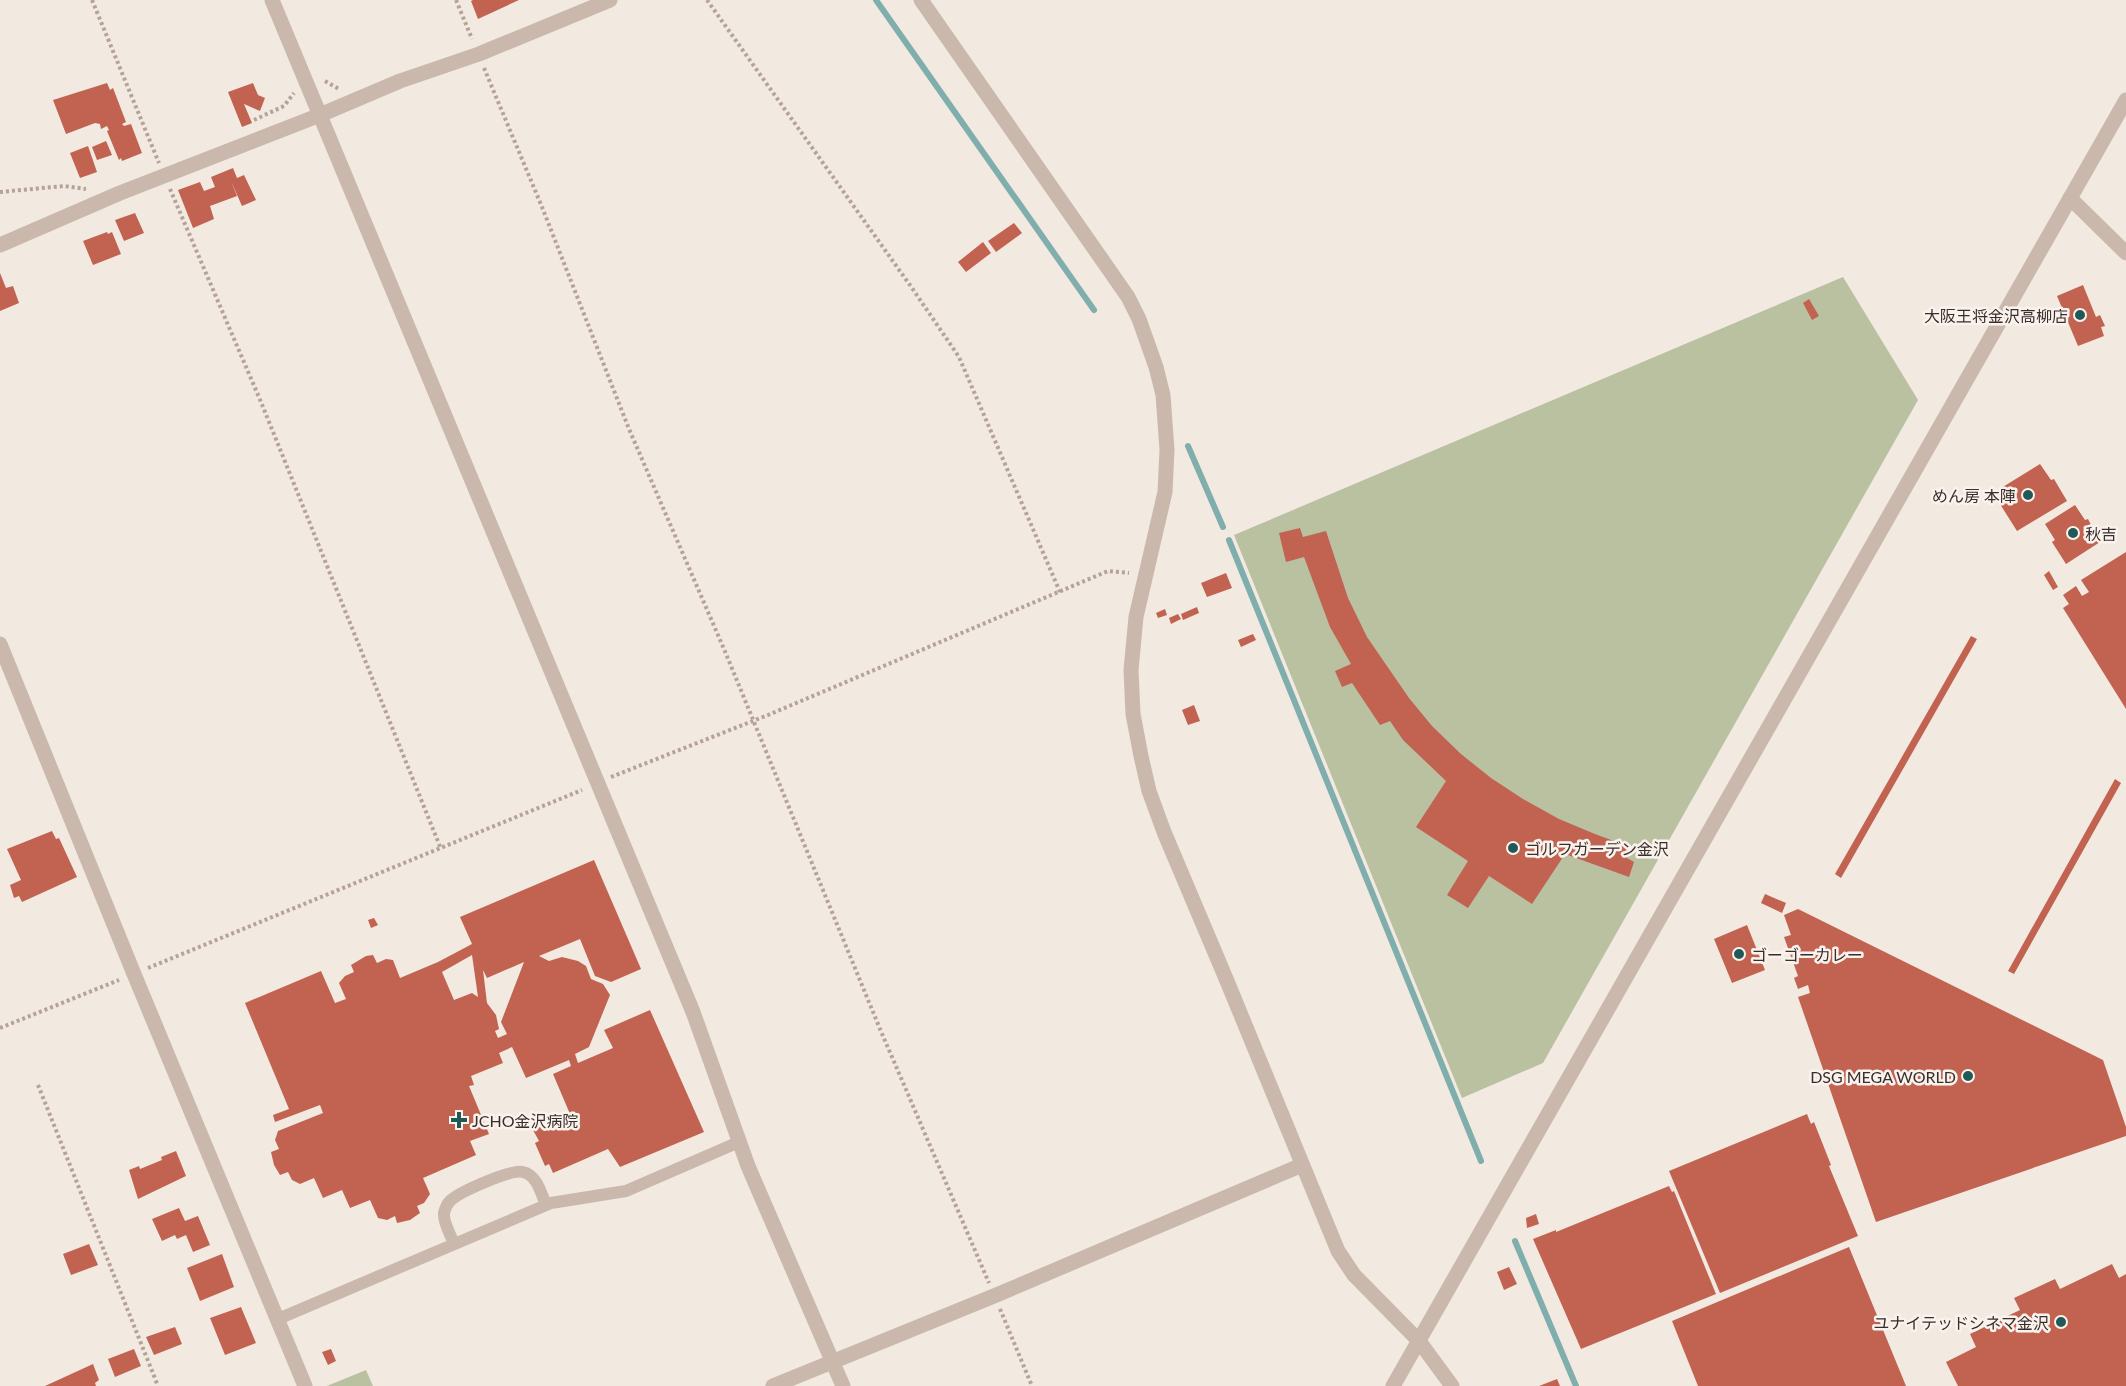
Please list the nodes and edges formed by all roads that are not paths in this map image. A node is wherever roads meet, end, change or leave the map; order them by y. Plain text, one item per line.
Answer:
1 (272, 0) edge
2 (610, 0) edge
3 (921, 0) edge
4 (2126, 100) edge
5 (320, 115) junction
6 (2070, 198) junction
7 (0, 245) edge
8 (2126, 254) edge
9 (0, 644) edge
10 (739, 1142) junction
11 (1302, 1166) junction
12 (546, 1205) junction
13 (454, 1244) junction
14 (278, 1319) junction
15 (1419, 1341) junction
16 (833, 1362) junction
17 (305, 1386) edge
18 (773, 1386) edge
19 (843, 1386) edge
20 (1393, 1386) edge
21 (1452, 1386) edge

1 - 5 street
2 - 5 street
3 - 11 street
4 - 6 street
5 - 7 street
5 - 10 street
6 - 8 street
6 - 15 street
9 - 14 street
10 - 12 lane
10 - 16 street
11 - 15 street
11 - 16 street
12 - 13 lane
12 - 13 lane
13 - 14 lane
14 - 17 street
15 - 20 street
15 - 21 street
16 - 18 street
16 - 19 street

